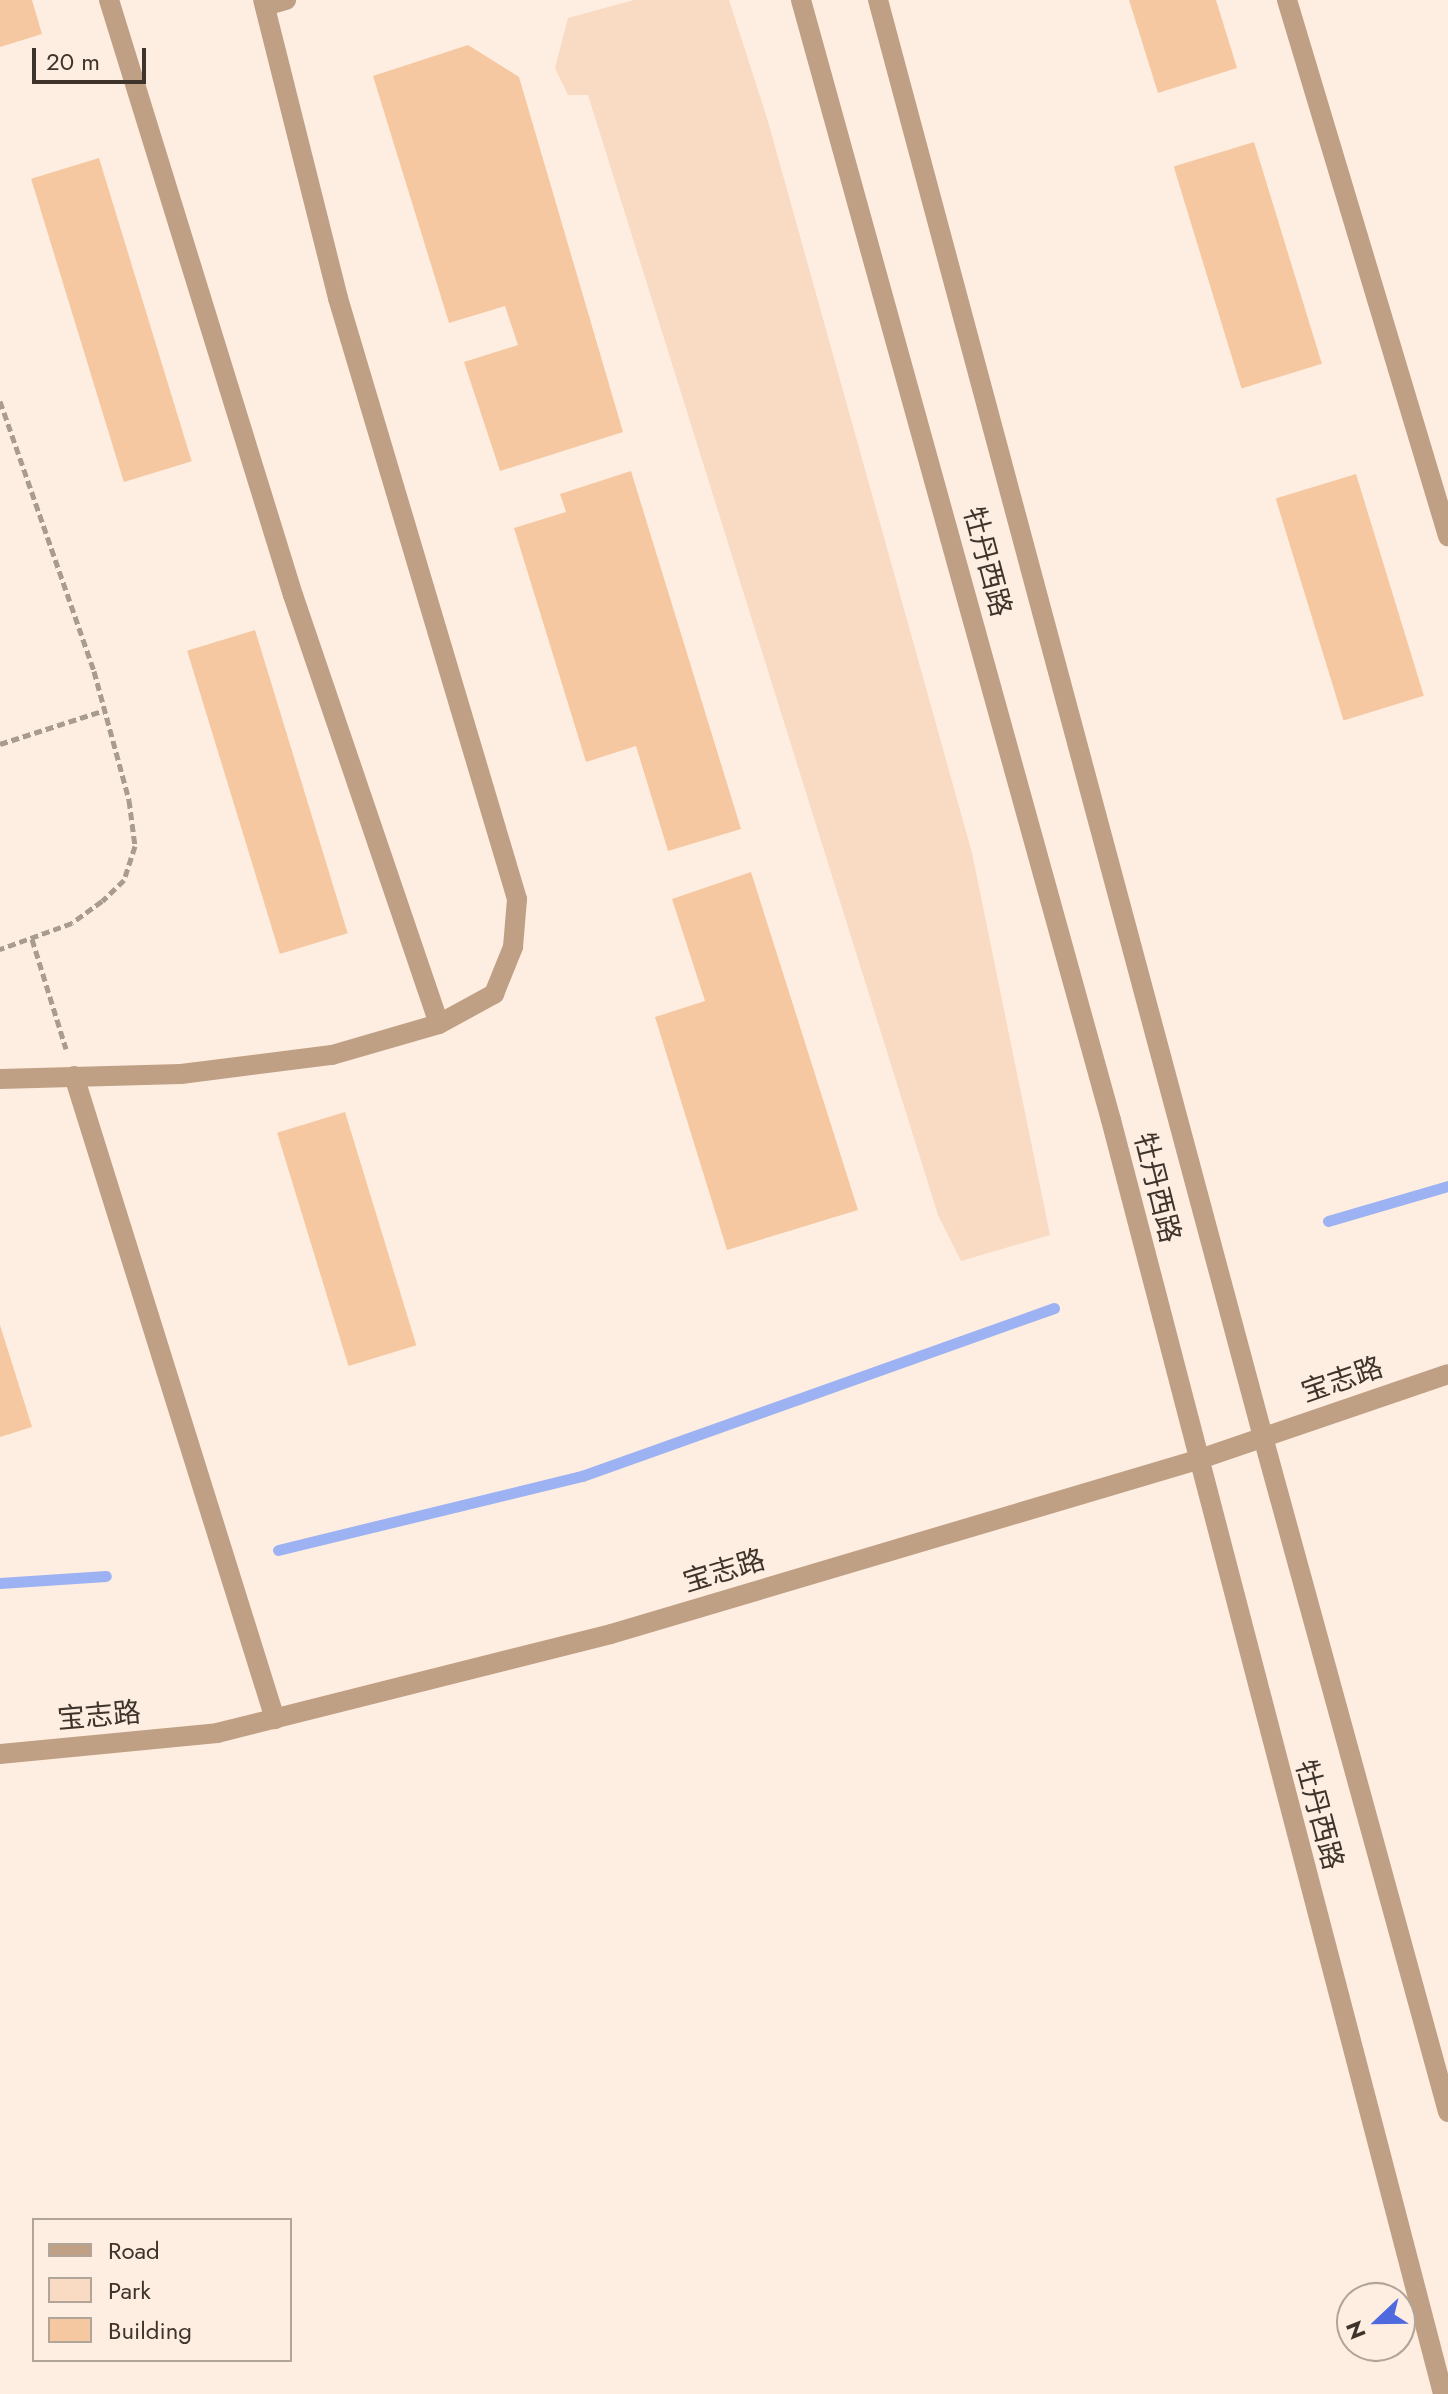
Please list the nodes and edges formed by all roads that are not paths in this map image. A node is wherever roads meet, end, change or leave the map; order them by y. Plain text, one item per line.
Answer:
1 (109, 0) edge
2 (286, 0) edge
3 (801, 0) edge
4 (878, 0) edge
5 (1287, 0) edge
6 (264, 3) edge
7 (1448, 534) edge
8 (439, 1024) junction
9 (74, 1076) junction
10 (0, 1079) edge
11 (1448, 1374) edge
12 (1263, 1437) junction
13 (1197, 1460) junction
14 (275, 1719) junction
15 (0, 1754) edge
16 (1448, 2112) edge
17 (1443, 2394) edge

1 - 8 street
2 - 6 street
3 - 13 street, 牡丹西路
4 - 12 street, 牡丹西路
5 - 7 street
6 - 8 street
8 - 9 street
9 - 10 street
9 - 14 street
11 - 12 street, 宝志路
12 - 13 street, 宝志路
12 - 16 street, 牡丹西路
13 - 14 street, 宝志路
13 - 17 street, 牡丹西路
14 - 15 street, 宝志路

